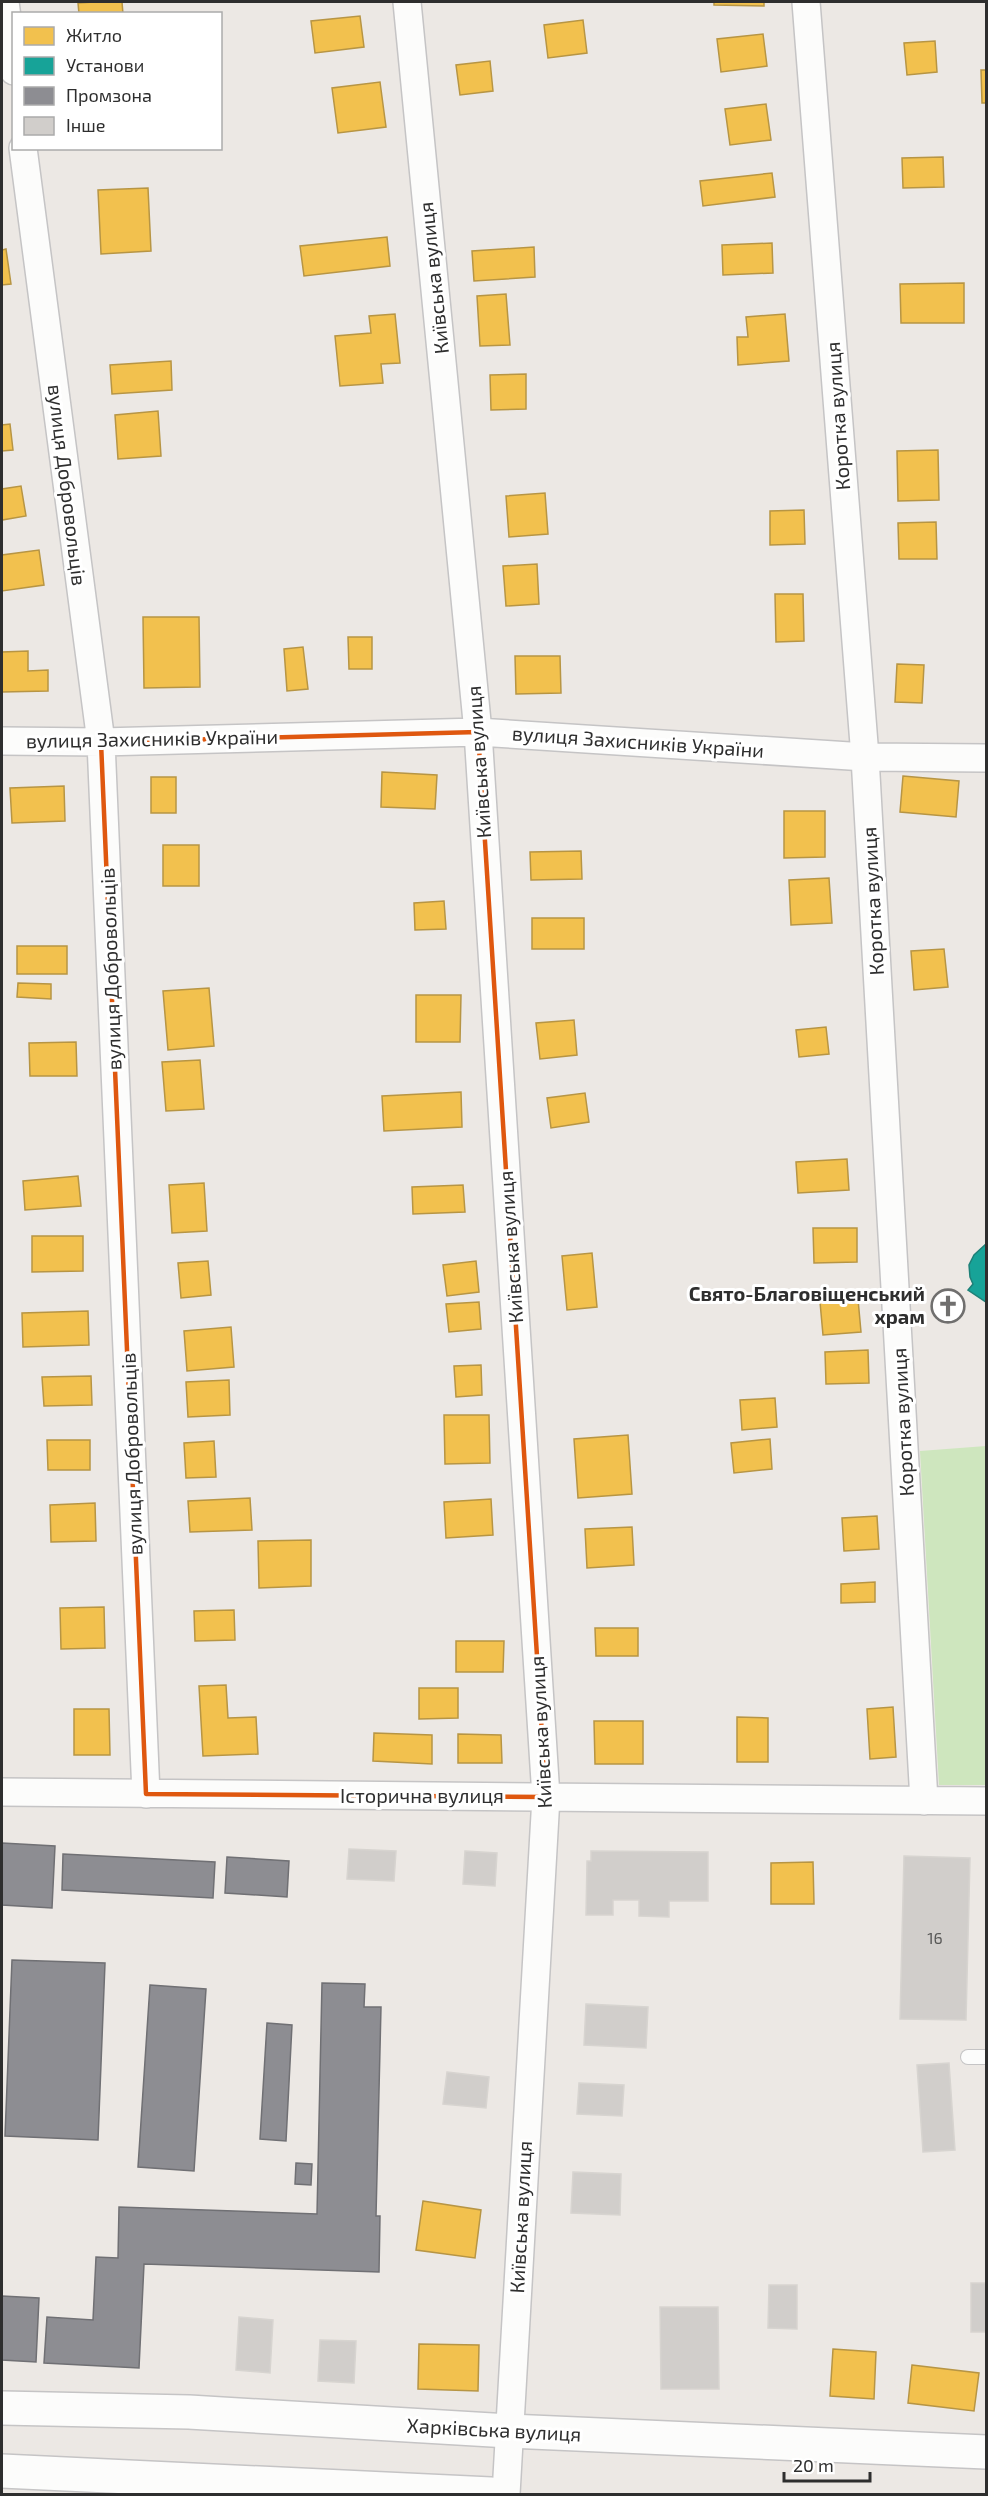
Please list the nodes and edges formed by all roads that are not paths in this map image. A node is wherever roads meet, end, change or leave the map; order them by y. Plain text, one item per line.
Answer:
1 (4, 2) edge
2 (407, 2) edge
3 (806, 2) edge
4 (12, 57) edge
5 (23, 150) edge
6 (478, 732) junction
7 (2, 741) edge
8 (101, 742) junction
9 (865, 757) junction
10 (987, 759) edge
11 (2, 1792) edge
12 (146, 1794) junction
13 (546, 1797) junction
14 (924, 1801) junction
15 (987, 1801) edge
16 (969, 2057) dead end
17 (987, 2057) edge
18 (2, 2408) edge
19 (509, 2432) junction
20 (987, 2452) edge
21 (2, 2471) edge
22 (491, 2494) edge
23 (506, 2494) edge

1 - 4 street
2 - 6 street, Київська вулиця
3 - 9 street, Коротка вулиця
5 - 8 street, вулиця Добровольців
6 - 8 street, вулиця Захисників України
6 - 9 street, вулиця Захисників України
6 - 13 street, Київська вулиця
7 - 8 street, вулиця Захисників України
8 - 12 street, вулиця Добровольців
9 - 10 street, вулиця Захисників України
9 - 14 street, Коротка вулиця
11 - 12 street, Історична вулиця
12 - 13 street, Історична вулиця
13 - 14 street, Історична вулиця
13 - 19 street, Київська вулиця
14 - 15 street, Історична вулиця
16 - 17 lane
18 - 19 street, Харківська вулиця
19 - 20 street, Харківська вулиця
19 - 23 street, Київська вулиця
21 - 22 street

